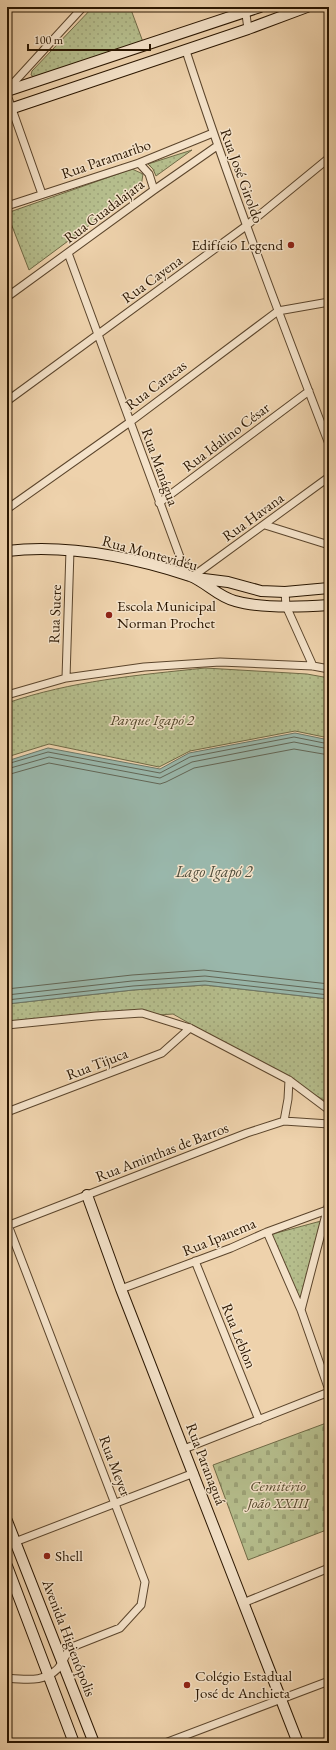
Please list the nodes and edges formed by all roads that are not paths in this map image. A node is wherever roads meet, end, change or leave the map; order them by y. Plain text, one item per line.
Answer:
1 (83, 7) edge
2 (260, 7) edge
3 (307, 7) edge
4 (245, 10) edge
5 (248, 29) junction
6 (186, 51) junction
7 (7, 90) edge
8 (7, 95) edge
9 (9, 109) edge
10 (213, 133) junction
11 (217, 146) junction
12 (329, 158) edge
13 (139, 162) junction
14 (154, 190) junction
15 (42, 194) junction
16 (7, 206) edge
17 (246, 226) junction
18 (68, 254) junction
19 (7, 297) edge
20 (329, 302) edge
21 (278, 311) junction
22 (98, 335) junction
23 (309, 391) junction
24 (7, 401) edge
25 (130, 422) junction
26 (329, 444) edge
27 (329, 477) edge
28 (159, 503) junction
29 (7, 509) edge
30 (265, 525) junction
31 (329, 545) edge
32 (7, 550) edge
33 (70, 550) junction
34 (189, 576) junction
35 (329, 588) edge
36 (285, 592) junction
37 (329, 605) edge
38 (286, 606) junction
39 (313, 666) junction
40 (329, 669) edge
41 (66, 678) junction
42 (7, 695) edge
43 (7, 1025) edge
44 (190, 1028) junction
45 (289, 1080) junction
46 (329, 1110) edge
47 (7, 1112) edge
48 (284, 1121) junction
49 (329, 1124) edge
50 (87, 1195) junction
51 (328, 1209) edge
52 (7, 1226) edge
53 (267, 1232) junction
54 (195, 1261) junction
55 (121, 1289) junction
56 (301, 1310) junction
57 (329, 1391) edge
58 (259, 1420) junction
59 (184, 1448) junction
60 (194, 1473) junction
61 (115, 1504) junction
62 (7, 1521) edge
63 (11, 1543) edge
64 (7, 1566) edge
65 (329, 1568) edge
66 (243, 1603) junction
67 (62, 1663) junction
68 (49, 1676) junction
69 (7, 1678) edge
70 (329, 1681) edge
71 (281, 1699) junction
72 (74, 1743) edge
73 (94, 1743) edge
74 (165, 1743) edge
75 (298, 1743) edge

1 - 7 street
2 - 4 street
3 - 5 street
4 - 5 street
4 - 7 street
5 - 6 street
6 - 9 street
6 - 10 street, Rua José Giroldo
8 - 9 street
9 - 15 street
10 - 11 street, Rua José Giroldo
10 - 13 street, Rua Paramaribo
11 - 14 street, Rua Guadalajara
11 - 17 street, Rua José Giroldo
12 - 17 street, Rua Cayena
13 - 14 street
13 - 15 street, Rua Paramaribo
14 - 18 street, Rua Guadalajara
15 - 16 street, Rua Paramaribo
17 - 21 street, Rua José Giroldo
17 - 22 street, Rua Cayena
18 - 19 street, Rua Guadalajara
18 - 22 street, Rua Manágua
20 - 21 street, Rua Caracas
21 - 23 street, Rua José Giroldo
21 - 25 street, Rua Caracas
22 - 24 street, Rua Cayena
22 - 25 street, Rua Manágua
23 - 26 street, Rua José Giroldo
23 - 28 street, Rua Idalino César
25 - 28 street, Rua Manágua
25 - 29 street, Rua Caracas
27 - 30 street, Rua Havana
28 - 34 street, Rua Manágua
30 - 31 street
30 - 34 street, Rua Havana
32 - 33 street, Rua Montevidéu
33 - 34 street, Rua Montevidéu
33 - 41 street, Rua Sucre
34 - 36 street
34 - 38 street, Rua Montevidéu
35 - 36 street
36 - 38 street
37 - 38 street, Rua Montevidéu
38 - 39 street
39 - 40 street
39 - 41 street
41 - 42 street
43 - 44 street
44 - 45 street
44 - 47 street, Rua Tijuca
45 - 46 street
45 - 48 street
48 - 49 street, Rua Aminthas de Barros
48 - 50 street, Rua Aminthas de Barros
50 - 52 street, Rua Aminthas de Barros
50 - 55 street, Rua Paranaguá
51 - 53 street, Rua Ipanema
51 - 56 street
52 - 61 street, Rua Meyer
53 - 54 street, Rua Ipanema
53 - 56 street
54 - 55 street, Rua Ipanema
54 - 58 street, Rua Leblon
55 - 59 street, Rua Paranaguá
56 - 57 street
57 - 58 street
58 - 59 street
59 - 60 street, Rua Paranaguá
60 - 61 street
60 - 66 street, Rua Paranaguá
61 - 63 street
61 - 67 street, Rua Meyer
62 - 63 street, Avenida Higienópolis
63 - 67 street, Avenida Higienópolis
64 - 68 street
65 - 66 street
66 - 71 street, Rua Paranaguá
67 - 68 street, Rua Meyer
67 - 73 street, Avenida Higienópolis
68 - 69 street
68 - 72 street
70 - 71 street
71 - 74 street
71 - 75 street, Rua Paranaguá

